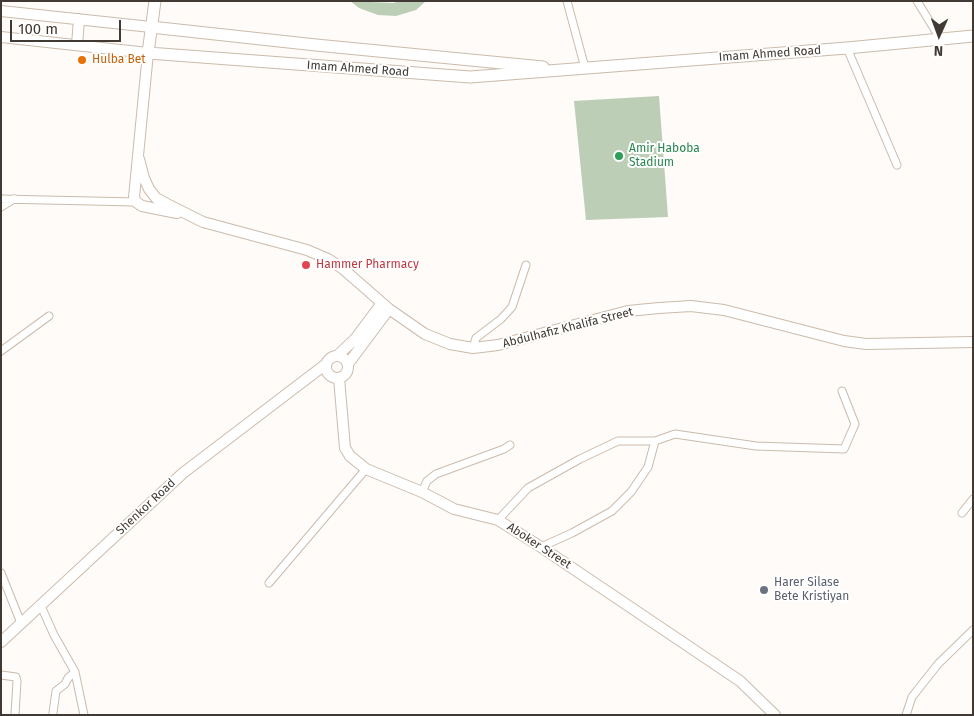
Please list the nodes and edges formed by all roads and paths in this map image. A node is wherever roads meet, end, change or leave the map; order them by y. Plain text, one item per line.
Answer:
1 (155, 1) edge
2 (567, 1) edge
3 (917, 1) edge
4 (1, 11) edge
5 (79, 19) junction
6 (152, 27) junction
7 (973, 36) edge
8 (1, 37) edge
9 (942, 40) junction
10 (77, 45) junction
11 (846, 48) junction
12 (148, 53) junction
13 (585, 68) junction
14 (567, 69) junction
15 (138, 159) junction
16 (897, 165) dead end
17 (1, 199) edge
18 (15, 199) junction
19 (136, 202) junction
20 (1, 207) edge
21 (185, 214) junction
22 (526, 265) dead end
23 (366, 289) junction
24 (385, 306) junction
25 (49, 316) dead end
26 (403, 318) junction
27 (373, 323) junction
28 (973, 342) edge
29 (473, 348) junction
30 (1, 351) edge
31 (337, 356) junction
32 (348, 364) junction
33 (331, 372) junction
34 (842, 391) dead end
35 (655, 441) junction
36 (510, 445) dead end
37 (366, 469) junction
38 (422, 492) junction
39 (973, 499) edge
40 (962, 513) dead end
41 (498, 520) junction
42 (541, 547) junction
43 (1, 574) edge
44 (269, 583) dead end
45 (41, 606) junction
46 (21, 622) junction
47 (973, 630) edge
48 (1, 642) edge
49 (75, 672) junction
50 (1, 675) edge
51 (53, 713) dead end
52 (15, 715) edge
53 (84, 715) edge
54 (775, 715) edge
55 (906, 715) edge

1 - 6 highway
2 - 13 street
3 - 9 street
4 - 5 main road
5 - 6 main road
5 - 10 main road
6 - 12 highway
6 - 14 highway, Imam Ahmed Road
7 - 9 highway, Imam Ahmed Road
8 - 10 main road
9 - 11 highway, Imam Ahmed Road
10 - 12 main road
11 - 13 highway, Imam Ahmed Road
11 - 16 street
12 - 14 highway, Imam Ahmed Road
12 - 15 main road
13 - 14 highway, Imam Ahmed Road
15 - 19 main road
15 - 21 main road
17 - 18 street
18 - 19 street
18 - 20 street
19 - 21 main road
21 - 23 main road, Abdulhafiz Khalifa Street
22 - 29 street
23 - 24 main road, Abdulhafiz Khalifa Street
23 - 27 main road
24 - 26 main road, Abdulhafiz Khalifa Street
24 - 27 main road
25 - 30 street
26 - 27 main road
26 - 29 main road, Abdulhafiz Khalifa Street
27 - 31 main road
27 - 32 main road
28 - 29 main road, Abdulhafiz Khalifa Street
31 - 32 main road
31 - 33 main road
32 - 33 main road
33 - 37 main road, Aboker Street
33 - 45 main road, Shenkor Road
34 - 35 street
35 - 41 street
35 - 42 street
36 - 38 street
37 - 38 main road, Aboker Street
37 - 44 street
38 - 41 main road, Aboker Street
39 - 40 street
41 - 42 main road, Aboker Street
42 - 54 main road, Aboker Street
43 - 46 street
45 - 46 main road, Shenkor Road
45 - 49 street
46 - 48 main road, Shenkor Road
47 - 55 street
49 - 51 street
49 - 53 street
50 - 52 street

